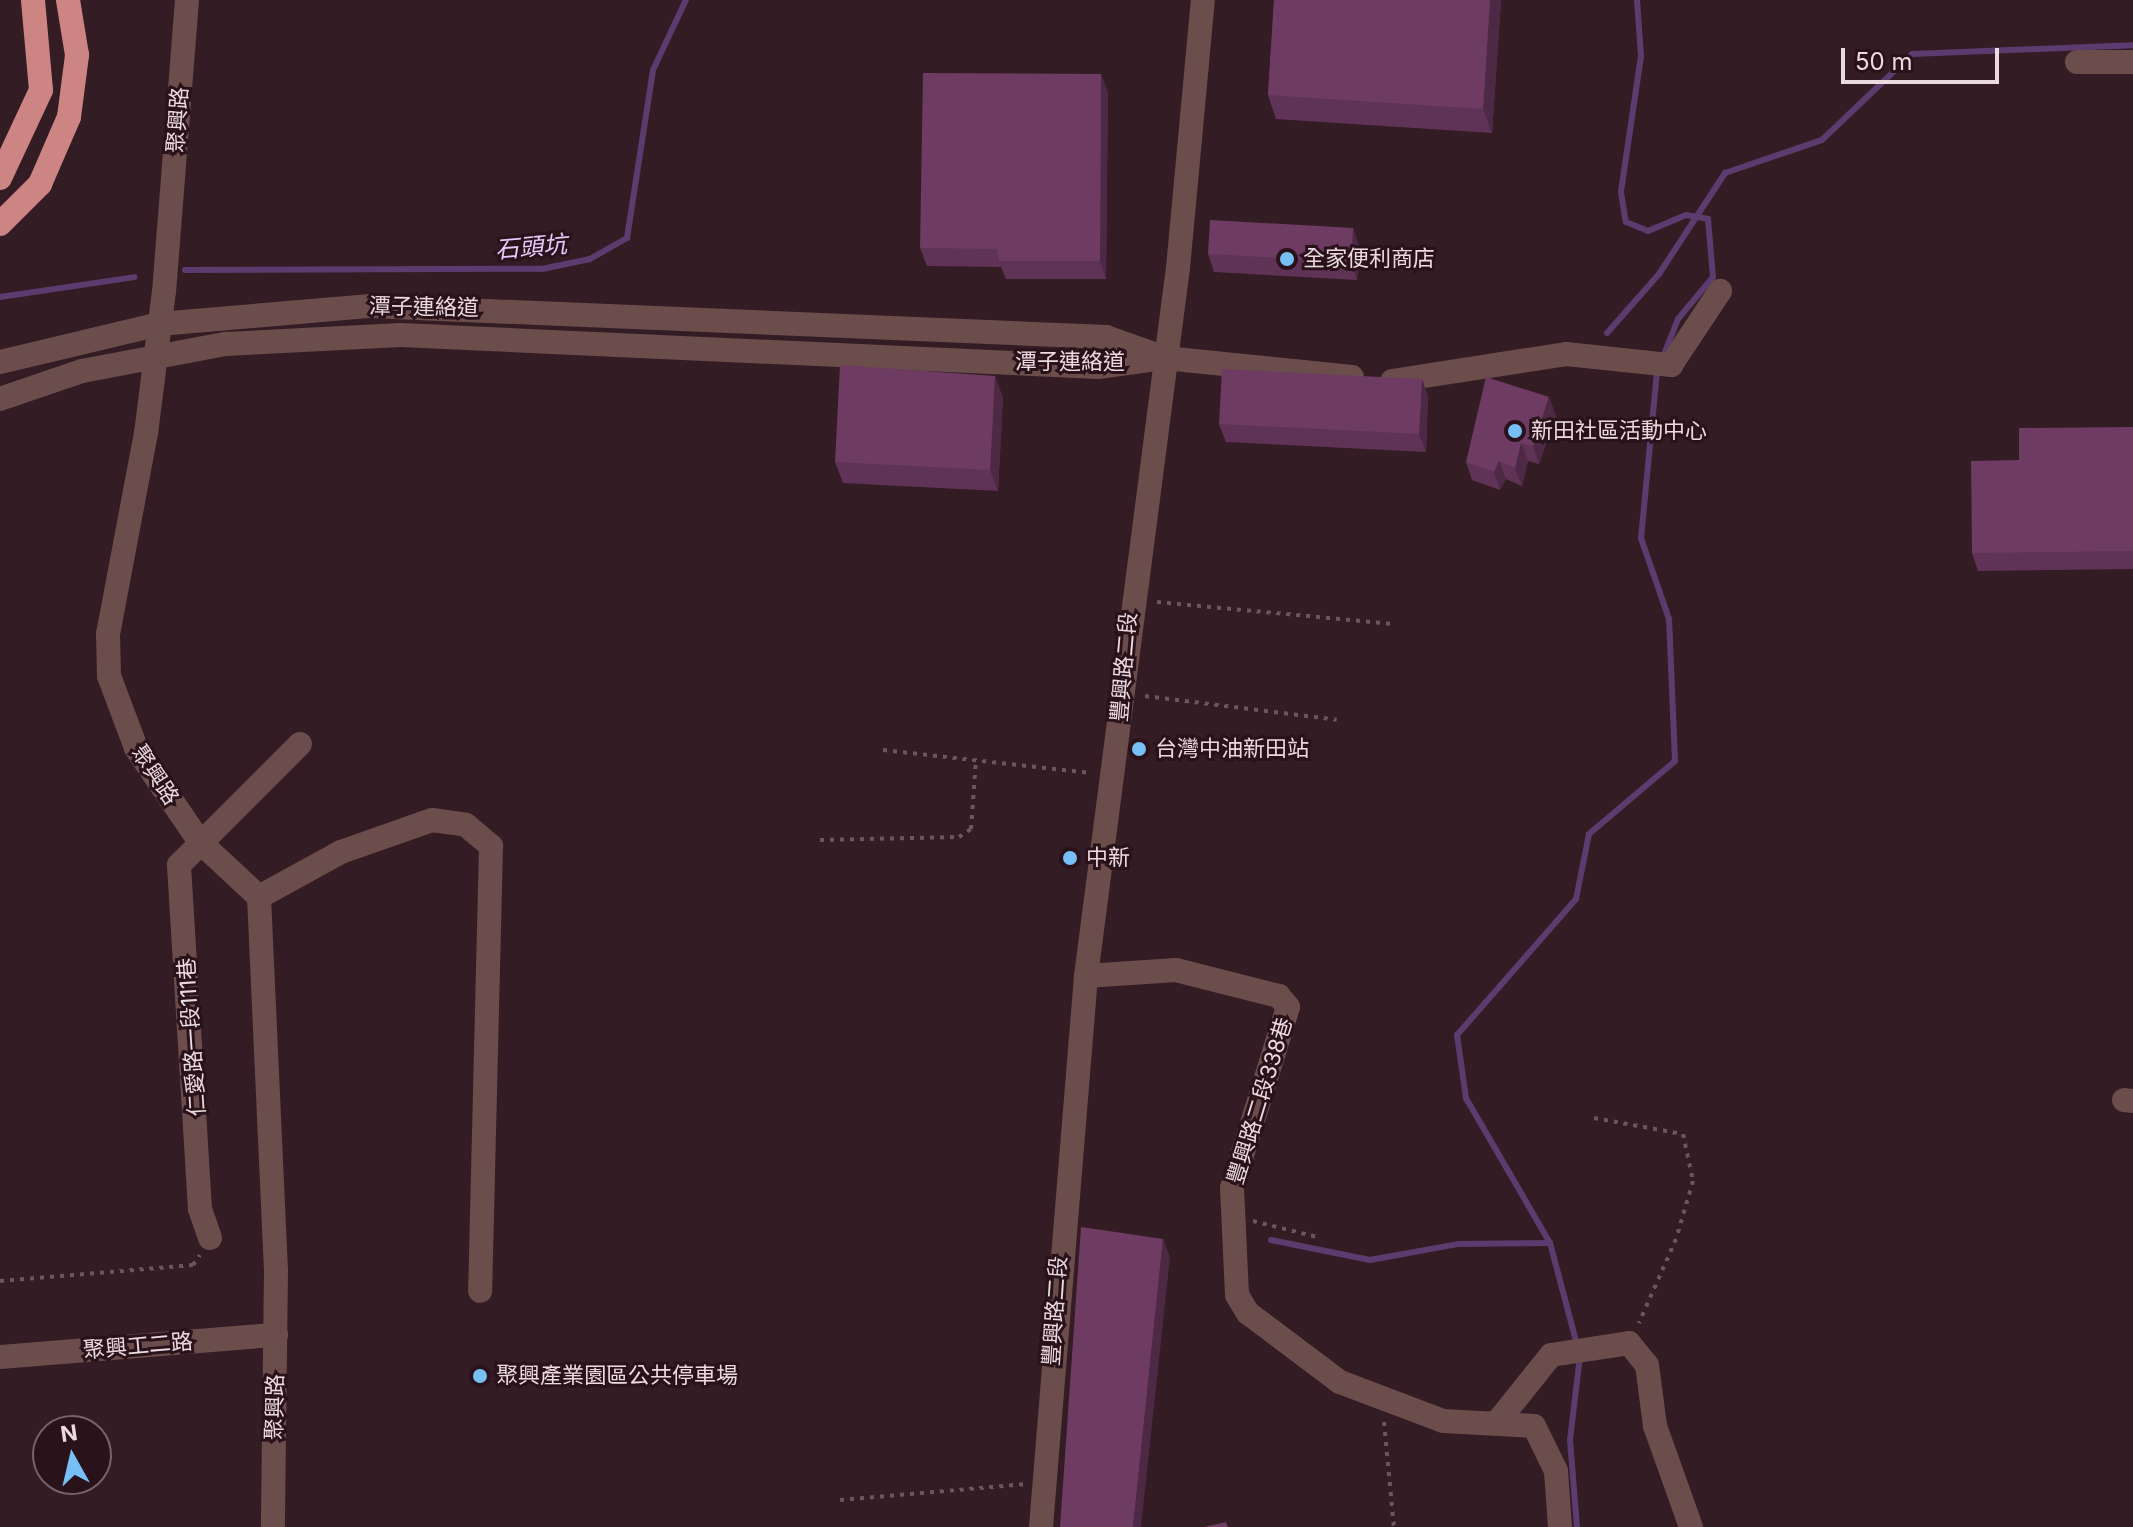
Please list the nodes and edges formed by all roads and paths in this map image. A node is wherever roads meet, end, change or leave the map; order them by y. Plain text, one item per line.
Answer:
1 (33, 0) edge
2 (68, 0) edge
3 (187, 0) edge
4 (1203, 0) edge
5 (2077, 62) dead end
6 (2133, 62) edge
7 (0, 178) edge
8 (0, 224) edge
9 (1720, 291) dead end
10 (159, 324) junction
11 (154, 356) junction
12 (1165, 358) junction
13 (0, 362) edge
14 (0, 399) edge
15 (1131, 599) junction
16 (1393, 624) dead end
17 (1121, 693) junction
18 (1337, 720) dead end
19 (300, 744) dead end
20 (883, 750) dead end
21 (976, 760) junction
22 (1114, 776) junction
23 (820, 840) dead end
24 (200, 842) junction
25 (259, 897) junction
26 (1086, 976) junction
27 (1594, 1118) dead end
28 (1235, 1216) junction
29 (1317, 1237) dead end
30 (210, 1238) joint
31 (0, 1281) edge
32 (480, 1291) dead end
33 (276, 1335) junction
34 (1629, 1343) junction
35 (0, 1357) edge
36 (1379, 1397) junction
37 (1499, 1420) junction
38 (1045, 1482) junction
39 (840, 1500) dead end
40 (273, 1527) edge
41 (1041, 1527) edge
42 (1394, 1527) edge
43 (1560, 1527) edge
44 (1691, 1527) edge

1 - 7 highway
2 - 8 highway
3 - 10 street, 聚興路
4 - 12 street, 豐興路二段
5 - 6 street
9 - 12 street
10 - 11 street, 聚興路
10 - 12 street, 潭子連絡道
10 - 13 street, 潭子連絡道
11 - 12 street, 潭子連絡道
11 - 14 street, 潭子連絡道
11 - 24 street, 聚興路
12 - 15 street, 豐興路二段
15 - 16 path
15 - 17 street, 豐興路二段
17 - 18 path
17 - 22 street, 豐興路二段
19 - 24 street, 仁愛路一段111巷
20 - 21 path
21 - 22 path
21 - 23 path
22 - 26 street, 豐興路二段
24 - 25 street, 聚興路
24 - 30 street, 仁愛路一段111巷
25 - 32 street
25 - 33 street, 聚興路
26 - 28 street, 豐興路二段338巷
26 - 38 street, 豐興路二段
27 - 34 path
28 - 29 path
28 - 36 street, 豐興路二段338巷
30 - 31 path
33 - 35 street, 聚興工二路
33 - 40 street, 聚興路
34 - 37 street
34 - 44 street
36 - 37 street, 豐興路二段338巷
36 - 42 path
37 - 43 street, 豐興路二段338巷
38 - 39 path
38 - 41 street, 豐興路二段

